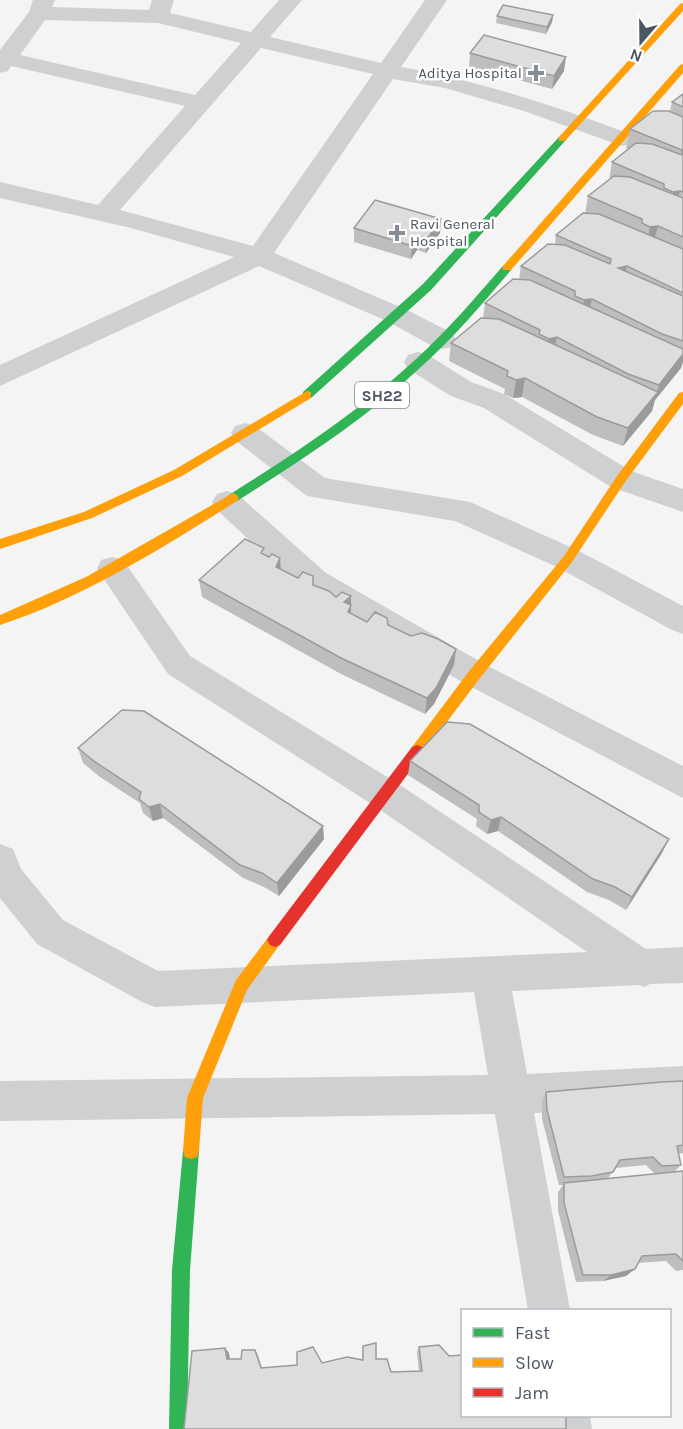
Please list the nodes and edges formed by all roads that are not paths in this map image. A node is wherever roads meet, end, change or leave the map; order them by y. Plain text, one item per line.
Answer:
1 (291, 0) edge
2 (436, 0) edge
3 (42, 6) edge
4 (683, 6) edge
5 (161, 9) edge
6 (257, 39) junction
7 (1, 60) edge
8 (683, 67) edge
9 (387, 71) junction
10 (200, 104) junction
11 (577, 122) junction
12 (622, 139) junction
13 (0, 190) edge
14 (104, 213) junction
15 (259, 256) junction
16 (396, 315) junction
17 (443, 340) junction
18 (418, 362) junction
19 (0, 376) edge
20 (683, 396) edge
21 (245, 433) junction
22 (285, 465) junction
23 (621, 479) junction
24 (683, 501) edge
25 (227, 502) junction
26 (0, 544) edge
27 (568, 559) junction
28 (112, 569) junction
29 (0, 620) edge
30 (683, 621) edge
31 (475, 674) junction
32 (683, 783) edge
33 (384, 794) junction
34 (0, 860) edge
35 (683, 965) edge
36 (644, 969) junction
37 (490, 975) junction
38 (241, 985) junction
39 (683, 1086) edge
40 (511, 1094) junction
41 (195, 1098) junction
42 (0, 1101) edge
43 (549, 1309) edge
44 (178, 1429) edge

1 - 6 street
2 - 9 street
3 - 5 street
3 - 7 street
4 - 11 main road, SH22
5 - 6 street
6 - 9 street
6 - 10 street
7 - 10 street
8 - 12 main road, SH22
9 - 11 street
9 - 15 street
10 - 14 street
11 - 12 street
11 - 16 main road, SH22
12 - 17 main road, SH22
13 - 14 street
14 - 15 street
15 - 16 street
15 - 19 street
16 - 17 street
16 - 21 main road, SH22
17 - 18 main road, SH22
18 - 22 main road, SH22
18 - 23 street
20 - 23 main road
21 - 22 street
21 - 26 main road, SH22
22 - 25 main road, SH22
22 - 27 street
23 - 24 street
23 - 27 main road
25 - 28 main road, SH22
25 - 31 street
27 - 30 street
27 - 31 main road
28 - 29 main road, SH22
28 - 33 street
31 - 32 street
31 - 33 main road
33 - 36 street
33 - 38 main road
34 - 38 street
35 - 36 street
36 - 37 street
37 - 38 street
37 - 40 street
38 - 41 main road
39 - 40 street
40 - 41 street
40 - 43 street
41 - 42 street
41 - 44 main road

